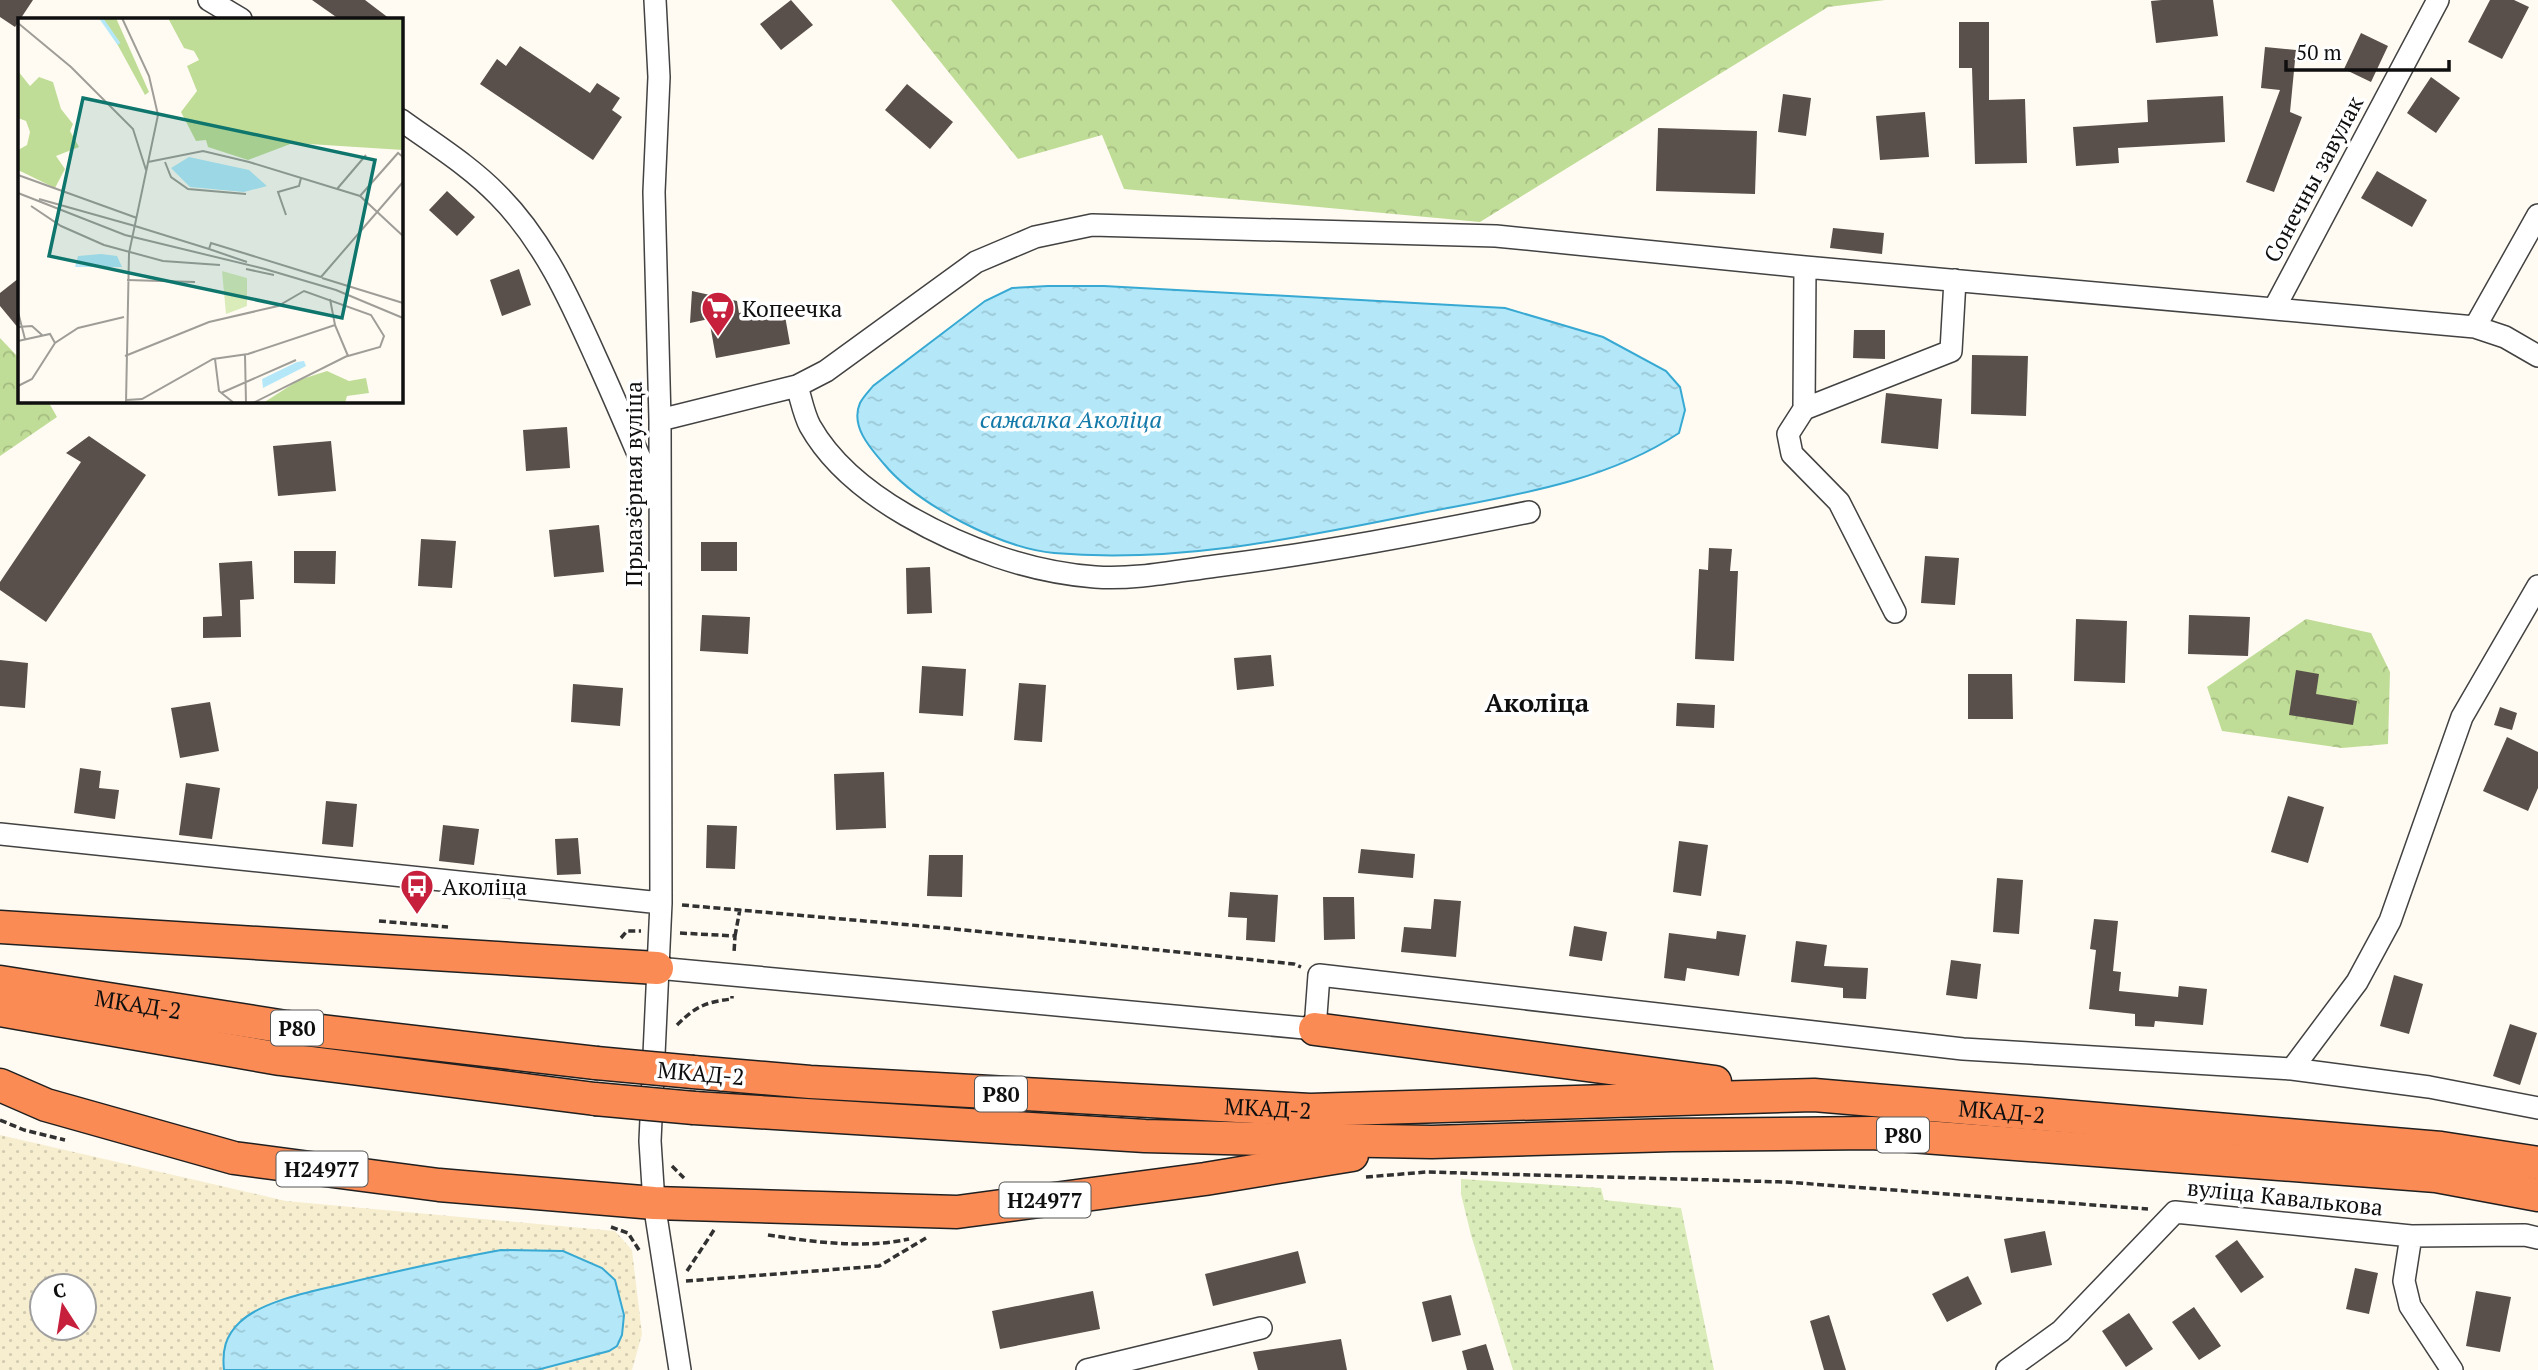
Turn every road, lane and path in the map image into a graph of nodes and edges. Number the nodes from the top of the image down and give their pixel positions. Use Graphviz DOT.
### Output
graph roads {
  1 [pos="209,0"];
  2 [pos="655,0"];
  3 [pos="2438,0"];
  4 [pos="239,18"];
  5 [pos="402,121"];
  6 [pos="2538,215"];
  7 [pos="1805,267"];
  8 [pos="1955,280"];
  9 [pos="2274,309"];
  10 [pos="2475,327"];
  11 [pos="2538,356"];
  12 [pos="797,386"];
  13 [pos="1804,409"];
  14 [pos="660,420"];
  15 [pos="660,506"];
  16 [pos="1529,512"];
  17 [pos="2538,586"];
  18 [pos="1895,612"];
  19 [pos="0,834"];
  20 [pos="670,904"];
  21 [pos="740,909"];
  22 [pos="379,921"];
  23 [pos="0,927"];
  24 [pos="453,929"];
  25 [pos="659,932"];
  26 [pos="735,936"];
  27 [pos="618,942"];
  28 [pos="657,968"];
  29 [pos="733,975"];
  30 [pos="1319,975"];
  31 [pos="0,982"];
  32 [pos="0,1010"];
  33 [pos="677,1025"];
  34 [pos="1315,1029"];
  35 [pos="2292,1069"];
  36 [pos="0,1085"];
  37 [pos="1814,1095"];
  38 [pos="2538,1108"];
  39 [pos="1432,1142"];
  40 [pos="2538,1163"];
  41 [pos="671,1166"];
  42 [pos="1357,1178"];
  43 [pos="690,1181"];
  44 [pos="2538,1195"];
  45 [pos="654,1203"];
  46 [pos="719,1205"];
  47 [pos="2175,1212"];
  48 [pos="755,1233"];
  49 [pos="2411,1236"];
  50 [pos="2538,1238"];
  51 [pos="1261,1328"];
  52 [pos="680,1370"];
  53 [pos="1087,1370"];
  54 [pos="2007,1370"];
  55 [pos="2452,1370"];
  1 -- 4 [label="street"];
  2 -- 14 [label="street, Прыазёрная вуліца"];
  3 -- 9 [label="street, Сонечны завулак"];
  5 -- 15 [label="street"];
  6 -- 10 [label="street"];
  7 -- 8 [label="street"];
  7 -- 12 [label="street"];
  7 -- 13 [label="street"];
  8 -- 9 [label="street"];
  8 -- 13 [label="street"];
  9 -- 10 [label="street"];
  10 -- 11 [label="street"];
  12 -- 14 [label="street"];
  12 -- 16 [label="street"];
  13 -- 18 [label="street"];
  14 -- 15 [label="street, Прыазёрная вуліца"];
  15 -- 20 [label="street, Прыазёрная вуліца"];
  17 -- 35 [label="street"];
  19 -- 20 [label="street"];
  20 -- 21 [label="path"];
  20 -- 25 [label="street, Прыазёрная вуліца"];
  21 -- 26 [label="path"];
  21 -- 30 [label="path"];
  22 -- 24 [label="path"];
  23 -- 28 [label="highway"];
  25 -- 26 [label="path"];
  25 -- 27 [label="path"];
  25 -- 28 [label="street, Прыазёрная вуліца"];
  26 -- 29 [label="path"];
  28 -- 29 [label="street"];
  28 -- 45 [label="street, Прыазёрная вуліца"];
  29 -- 33 [label="path"];
  29 -- 34 [label="street"];
  30 -- 34 [label="street"];
  30 -- 35 [label="street"];
  31 -- 37 [label="highway, МКАД-2 / Р80, bridge"];
  32 -- 39 [label="highway, Р80, bridge"];
  34 -- 37 [label="highway"];
  35 -- 38 [label="street"];
  36 -- 45 [label="highway, Н24977"];
  37 -- 40 [label="highway, МКАД-2 / Р80"];
  39 -- 44 [label="highway, Р80"];
  39 -- 46 [label="highway, Н24977"];
  41 -- 43 [label="path"];
  42 -- 47 [label="path"];
  45 -- 46 [label="highway, Н24977"];
  45 -- 52 [label="street, Прыазёрная вуліца"];
  46 -- 48 [label="path"];
  47 -- 49 [label="street, вуліца Кавалькова"];
  47 -- 54 [label="street, вуліца Кавалькова"];
  49 -- 50 [label="street, вуліца Кавалькова"];
  49 -- 55 [label="street"];
  51 -- 53 [label="street"];
}
